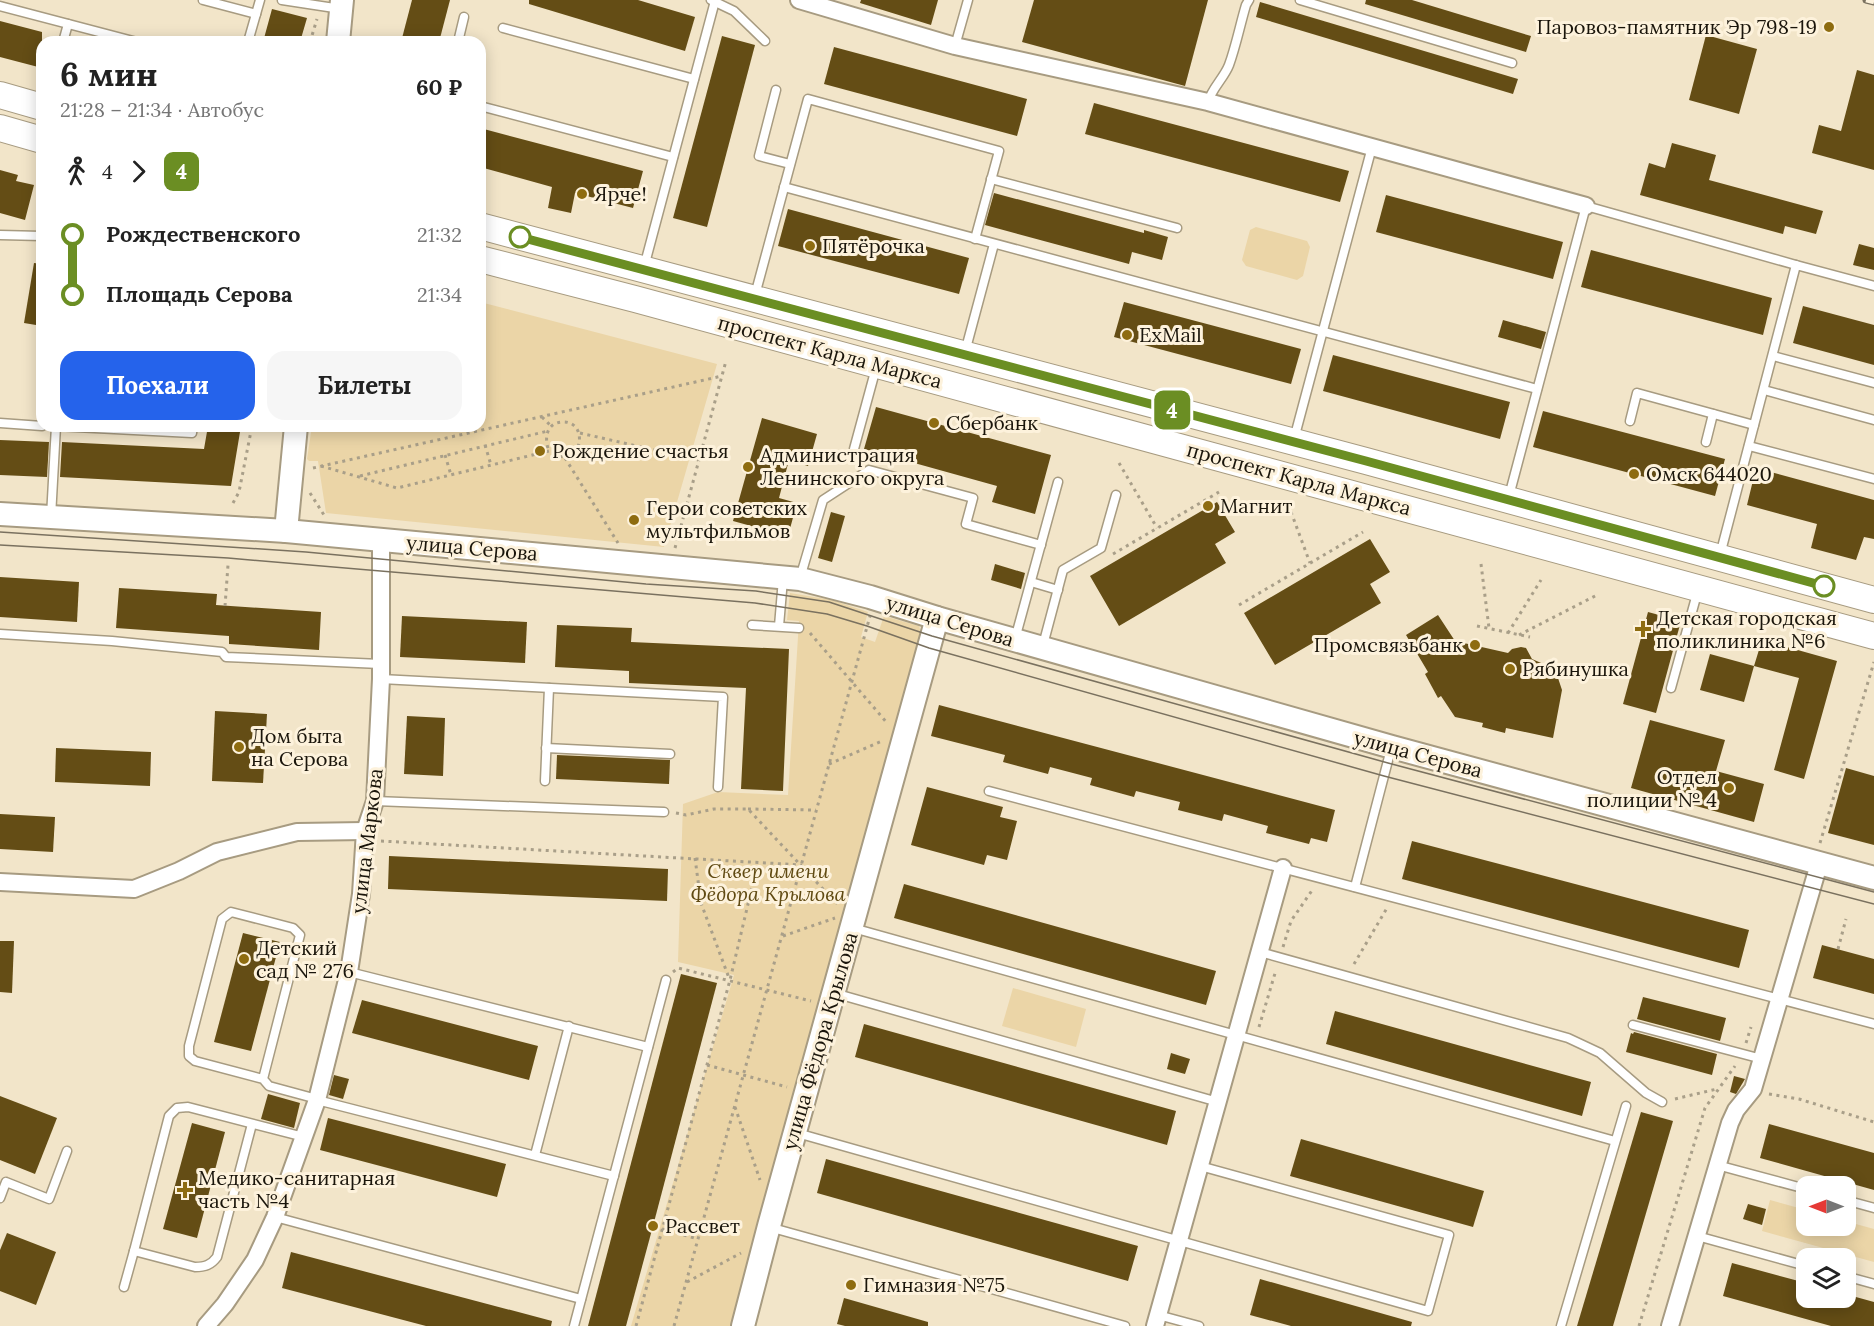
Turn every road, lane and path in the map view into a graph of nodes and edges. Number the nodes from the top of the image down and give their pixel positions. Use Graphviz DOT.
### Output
graph roads {
  1 [pos="202,0"];
  2 [pos="260,0"];
  3 [pos="282,0"];
  4 [pos="799,0"];
  5 [pos="968,0"];
  6 [pos="1249,0"];
  7 [pos="1300,0"];
  8 [pos="713,1"];
  9 [pos="335,5"];
  10 [pos="0,6"];
  11 [pos="256,14"];
  12 [pos="464,17"];
  13 [pos="68,24"];
  14 [pos="503,28"];
  15 [pos="65,36"];
  16 [pos="114,36"];
  17 [pos="250,36"];
  18 [pos="314,36"];
  19 [pos="338,36"];
  20 [pos="459,36"];
  21 [pos="765,41"];
  22 [pos="955,46"];
  23 [pos="1512,63"];
  24 [pos="694,79"];
  25 [pos="776,90"];
  26 [pos="0,95"];
  27 [pos="1208,102"];
  28 [pos="36,105"];
  29 [pos="486,108"];
  30 [pos="0,128"];
  31 [pos="36,138"];
  32 [pos="1372,147"];
  33 [pos="673,158"];
  34 [pos="790,164"];
  35 [pos="991,179"];
  36 [pos="784,187"];
  37 [pos="1587,206"];
  38 [pos="486,228"];
  39 [pos="1177,228"];
  40 [pos="0,235"];
  41 [pos="36,236"];
  42 [pos="975,239"];
  43 [pos="994,244"];
  44 [pos="486,261"];
  45 [pos="1796,265"];
  46 [pos="643,271"];
  47 [pos="1874,286"];
  48 [pos="754,300"];
  49 [pos="1323,332"];
  50 [pos="885,334"];
  51 [pos="964,355"];
  52 [pos="1773,356"];
  53 [pos="726,360"];
  54 [pos="877,365"];
  55 [pos="722,376"];
  56 [pos="1874,383"];
  57 [pos="1537,389"];
  58 [pos="1764,390"];
  59 [pos="1713,414"];
  60 [pos="542,417"];
  61 [pos="1874,420"];
  62 [pos="1630,421"];
  63 [pos="0,423"];
  64 [pos="1754,425"];
  65 [pos="36,426"];
  66 [pos="552,427"];
  67 [pos="486,429"];
  68 [pos="548,431"];
  69 [pos="56,432"];
  70 [pos="174,432"];
  71 [pos="192,432"];
  72 [pos="251,432"];
  73 [pos="295,432"];
  74 [pos="474,432"];
  75 [pos="579,433"];
  76 [pos="1293,442"];
  77 [pos="1706,442"];
  78 [pos="485,446"];
  79 [pos="1749,446"];
  80 [pos="855,449"];
  81 [pos="549,451"];
  82 [pos="445,455"];
  83 [pos="566,458"];
  84 [pos="698,460"];
  85 [pos="1119,463"];
  86 [pos="491,465"];
  87 [pos="319,466"];
  88 [pos="311,469"];
  89 [pos="451,475"];
  90 [pos="358,476"];
  91 [pos="1874,479"];
  92 [pos="307,482"];
  93 [pos="1058,482"];
  94 [pos="1219,492"];
  95 [pos="1116,495"];
  96 [pos="1508,500"];
  97 [pos="233,503"];
  98 [pos="1291,512"];
  99 [pos="0,514"];
  100 [pos="1559,514"];
  101 [pos="51,517"];
  102 [pos="332,518"];
  103 [pos="1157,528"];
  104 [pos="286,531"];
  105 [pos="1364,532"];
  106 [pos="381,540"];
  107 [pos="1041,545"];
  108 [pos="609,546"];
  109 [pos="1549,547"];
  110 [pos="1111,555"];
  111 [pos="1719,558"];
  112 [pos="1310,563"];
  113 [pos="1481,564"];
  114 [pos="228,566"];
  115 [pos="670,567"];
  116 [pos="792,578"];
  117 [pos="1541,580"];
  118 [pos="1030,582"];
  119 [pos="1058,590"];
  120 [pos="1705,590"];
  121 [pos="1597,595"];
  122 [pos="876,598"];
  123 [pos="1874,600"];
  124 [pos="1239,605"];
  125 [pos="225,606"];
  126 [pos="937,618"];
  127 [pos="752,625"];
  128 [pos="779,626"];
  129 [pos="1477,626"];
  130 [pos="799,627"];
  131 [pos="1489,628"];
  132 [pos="1508,633"];
  133 [pos="0,634"];
  134 [pos="1519,635"];
  135 [pos="1874,636"];
  136 [pos="1530,638"];
  137 [pos="1015,640"];
  138 [pos="1042,648"];
  139 [pos="1874,662"];
  140 [pos="380,672"];
  141 [pos="851,679"];
  142 [pos="549,688"];
  143 [pos="1671,688"];
  144 [pos="890,725"];
  145 [pos="887,739"];
  146 [pos="1392,747"];
  147 [pos="546,748"];
  148 [pos="670,754"];
  149 [pos="829,764"];
  150 [pos="544,781"];
  151 [pos="718,788"];
  152 [pos="989,791"];
  153 [pos="375,801"];
  154 [pos="748,809"];
  155 [pos="816,810"];
  156 [pos="664,812"];
  157 [pos="365,836"];
  158 [pos="694,858"];
  159 [pos="758,862"];
  160 [pos="1817,863"];
  161 [pos="802,865"];
  162 [pos="1283,868"];
  163 [pos="1874,878"];
  164 [pos="0,882"];
  165 [pos="1355,887"];
  166 [pos="1393,897"];
  167 [pos="839,906"];
  168 [pos="1846,919"];
  169 [pos="844,922"];
  170 [pos="783,936"];
  171 [pos="1838,949"];
  172 [pos="1260,952"];
  173 [pos="349,972"];
  174 [pos="1347,976"];
  175 [pos="666,980"];
  176 [pos="730,980"];
  177 [pos="767,989"];
  178 [pos="1762,995"];
  179 [pos="1779,999"];
  180 [pos="832,1000"];
  181 [pos="1874,1024"];
  182 [pos="1633,1025"];
  183 [pos="569,1026"];
  184 [pos="1236,1035"];
  185 [pos="648,1047"];
  186 [pos="1742,1054"];
  187 [pos="1762,1059"];
  188 [pos="707,1065"];
  189 [pos="744,1075"];
  190 [pos="263,1079"];
  191 [pos="1753,1089"];
  192 [pos="806,1092"];
  193 [pos="317,1099"];
  194 [pos="1218,1102"];
  195 [pos="1662,1102"];
  196 [pos="1626,1106"];
  197 [pos="735,1107"];
  198 [pos="1874,1122"];
  199 [pos="252,1124"];
  200 [pos="795,1132"];
  201 [pos="304,1137"];
  202 [pos="1615,1142"];
  203 [pos="67,1151"];
  204 [pos="535,1155"];
  205 [pos="1717,1164"];
  206 [pos="1200,1166"];
  207 [pos="614,1176"];
  208 [pos="761,1184"];
  209 [pos="1796,1186"];
  210 [pos="0,1198"];
  211 [pos="1856,1203"];
  212 [pos="1874,1208"];
  213 [pos="275,1217"];
  214 [pos="769,1226"];
  215 [pos="662,1229"];
  216 [pos="1697,1236"];
  217 [pos="699,1239"];
  218 [pos="1179,1241"];
  219 [pos="134,1251"];
  220 [pos="742,1252"];
  221 [pos="1796,1263"];
  222 [pos="1856,1279"];
  223 [pos="687,1282"];
  224 [pos="1874,1284"];
  225 [pos="124,1287"];
  226 [pos="582,1299"];
  227 [pos="1157,1320"];
  228 [pos="206,1326"];
  229 [pos="574,1326"];
  230 [pos="636,1326"];
  231 [pos="674,1326"];
  232 [pos="743,1326"];
  233 [pos="1125,1326"];
  234 [pos="1199,1326"];
  235 [pos="1561,1326"];
  236 [pos="1639,1326"];
  237 [pos="1670,1326"];
  1 -- 11 [label="lane"];
  2 -- 11 [label="lane"];
  3 -- 9 [label="lane"];
  4 -- 22 [label="street"];
  5 -- 22 [label="lane"];
  6 -- 27 [label="lane"];
  7 -- 23 [label="lane"];
  8 -- 21 [label="lane"];
  8 -- 24 [label="lane"];
  9 -- 18 [label="path"];
  9 -- 19 [label="street"];
  10 -- 13 [label="lane"];
  11 -- 17 [label="lane"];
  12 -- 20 [label="lane"];
  13 -- 15 [label="lane"];
  13 -- 16 [label="lane"];
  14 -- 24 [label="lane"];
  22 -- 27 [label="street"];
  24 -- 33 [label="lane"];
  25 -- 34 [label="lane"];
  26 -- 28 [label="main road"];
  27 -- 32 [label="street"];
  29 -- 33 [label="lane"];
  30 -- 31 [label="main road"];
  32 -- 37 [label="street"];
  32 -- 49 [label="lane"];
  33 -- 46 [label="lane"];
  34 -- 35 [label="lane"];
  34 -- 36 [label="lane"];
  35 -- 39 [label="lane"];
  35 -- 42 [label="lane"];
  36 -- 42 [label="lane"];
  36 -- 48 [label="lane"];
  37 -- 45 [label="lane"];
  37 -- 57 [label="lane"];
  38 -- 46 [label="main road, проспект Карла Маркса"];
  40 -- 41 [label="lane"];
  42 -- 43 [label="lane"];
  43 -- 49 [label="lane"];
  43 -- 51 [label="lane"];
  44 -- 54 [label="main road, проспект Карла Маркса"];
  45 -- 47 [label="lane"];
  45 -- 52 [label="lane"];
  46 -- 48 [label="main road, проспект Карла Маркса"];
  48 -- 50 [label="main road, проспект Карла Маркса"];
  49 -- 57 [label="lane"];
  49 -- 76 [label="lane"];
  50 -- 51 [label="main road, проспект Карла Маркса"];
  50 -- 54 [label="main road"];
  51 -- 76 [label="main road, проспект Карла Маркса"];
  52 -- 56 [label="lane"];
  52 -- 58 [label="lane"];
  53 -- 55 [label="path"];
  54 -- 80 [label="lane"];
  54 -- 109 [label="main road, проспект Карла Маркса"];
  55 -- 60 [label="path"];
  55 -- 84 [label="path"];
  57 -- 96 [label="lane"];
  58 -- 61 [label="lane"];
  58 -- 64 [label="lane"];
  59 -- 62 [label="lane"];
  59 -- 64 [label="lane"];
  59 -- 77 [label="lane"];
  60 -- 66 [label="path"];
  60 -- 67 [label="path"];
  63 -- 65 [label="lane"];
  64 -- 79 [label="lane"];
  66 -- 68 [label="path"];
  66 -- 75 [label="path"];
  68 -- 78 [label="path"];
  68 -- 81 [label="path"];
  69 -- 101 [label="lane"];
  70 -- 71 [label="lane"];
  72 -- 97 [label="path"];
  73 -- 104 [label="street"];
  74 -- 87 [label="path"];
  75 -- 83 [label="path"];
  75 -- 84 [label="path"];
  76 -- 96 [label="main road, проспект Карла Маркса"];
  78 -- 82 [label="path"];
  78 -- 86 [label="path"];
  79 -- 91 [label="lane"];
  79 -- 111 [label="lane"];
  81 -- 83 [label="path"];
  81 -- 86 [label="path"];
  82 -- 89 [label="path"];
  82 -- 90 [label="path"];
  83 -- 108 [label="path"];
  84 -- 115 [label="path"];
  85 -- 103 [label="path"];
  86 -- 89 [label="path"];
  87 -- 88 [label="path"];
  87 -- 90 [label="path"];
  89 -- 90 [label="path"];
  92 -- 102 [label="path"];
  93 -- 107 [label="lane"];
  94 -- 103 [label="path"];
  95 -- 119 [label="lane"];
  96 -- 100 [label="main road, проспект Карла Маркса"];
  98 -- 112 [label="path"];
  99 -- 101 [label="street, улица Серова"];
  100 -- 109 [label="main road"];
  100 -- 111 [label="main road, проспект Карла Маркса"];
  101 -- 104 [label="street, улица Серова"];
  103 -- 110 [label="path"];
  104 -- 106 [label="street, улица Серова"];
  105 -- 112 [label="path"];
  106 -- 115 [label="street, улица Серова"];
  106 -- 140 [label="street, улица Маркова"];
  107 -- 116 [label="lane"];
  107 -- 118 [label="lane"];
  109 -- 120 [label="main road, проспект Карла Маркса"];
  111 -- 120 [label="main road"];
  111 -- 123 [label="main road, проспект Карла Маркса"];
  112 -- 124 [label="path"];
  113 -- 131 [label="path"];
  114 -- 125 [label="path"];
  115 -- 116 [label="street, улица Серова"];
  116 -- 122 [label="street, улица Серова"];
  116 -- 128 [label="lane"];
  117 -- 132 [label="path"];
  118 -- 119 [label="lane"];
  118 -- 137 [label="lane"];
  119 -- 138 [label="lane"];
  120 -- 135 [label="main road, проспект Карла Маркса"];
  120 -- 143 [label="lane"];
  121 -- 134 [label="path"];
  122 -- 126 [label="street, улица Серова"];
  122 -- 141 [label="path"];
  126 -- 137 [label="street, улица Серова"];
  126 -- 169 [label="street, улица Фёдора Крылова"];
  127 -- 128 [label="lane"];
  128 -- 130 [label="lane"];
  129 -- 131 [label="path"];
  130 -- 141 [label="path"];
  131 -- 132 [label="path"];
  132 -- 134 [label="path"];
  133 -- 140 [label="lane"];
  134 -- 136 [label="path"];
  137 -- 138 [label="street, улица Серова"];
  138 -- 146 [label="street, улица Серова"];
  139 -- 160 [label="path"];
  140 -- 142 [label="lane"];
  140 -- 153 [label="street, улица Маркова"];
  141 -- 144 [label="path"];
  141 -- 149 [label="path"];
  142 -- 147 [label="lane"];
  142 -- 151 [label="lane"];
  145 -- 149 [label="path"];
  146 -- 160 [label="street, улица Серова"];
  146 -- 165 [label="lane"];
  147 -- 148 [label="lane"];
  147 -- 150 [label="lane"];
  149 -- 155 [label="path"];
  152 -- 162 [label="lane"];
  153 -- 156 [label="lane"];
  153 -- 157 [label="street, улица Маркова"];
  154 -- 155 [label="path"];
  154 -- 156 [label="path"];
  154 -- 161 [label="path"];
  155 -- 161 [label="path"];
  157 -- 158 [label="path"];
  157 -- 164 [label="street"];
  157 -- 173 [label="street, улица Маркова"];
  158 -- 159 [label="path"];
  158 -- 176 [label="path"];
  159 -- 161 [label="path"];
  159 -- 176 [label="path"];
  160 -- 163 [label="street, улица Серова"];
  160 -- 179 [label="street"];
  161 -- 167 [label="path"];
  161 -- 170 [label="path"];
  162 -- 165 [label="lane"];
  162 -- 172 [label="street"];
  165 -- 166 [label="lane"];
  166 -- 174 [label="path"];
  166 -- 178 [label="lane"];
  168 -- 171 [label="path"];
  169 -- 170 [label="path"];
  169 -- 180 [label="street, улица Фёдора Крылова"];
  169 -- 184 [label="lane"];
  170 -- 177 [label="path"];
  172 -- 174 [label="lane"];
  172 -- 184 [label="street"];
  173 -- 183 [label="lane"];
  173 -- 193 [label="street, улица Маркова"];
  174 -- 195 [label="lane"];
  175 -- 176 [label="path"];
  175 -- 185 [label="lane"];
  176 -- 177 [label="path"];
  176 -- 188 [label="path"];
  177 -- 180 [label="path"];
  177 -- 189 [label="path"];
  178 -- 179 [label="lane"];
  178 -- 186 [label="path"];
  179 -- 181 [label="lane"];
  179 -- 187 [label="street"];
  180 -- 192 [label="street, улица Фёдора Крылова"];
  180 -- 194 [label="lane"];
  182 -- 186 [label="lane"];
  183 -- 185 [label="lane"];
  183 -- 204 [label="lane"];
  184 -- 194 [label="street"];
  184 -- 202 [label="lane"];
  185 -- 207 [label="lane"];
  186 -- 187 [label="lane"];
  186 -- 236 [label="path"];
  187 -- 191 [label="street"];
  188 -- 189 [label="path"];
  188 -- 215 [label="path"];
  189 -- 192 [label="path"];
  189 -- 197 [label="path"];
  190 -- 190 [label="lane"];
  190 -- 193 [label="lane"];
  191 -- 198 [label="path"];
  191 -- 205 [label="street"];
  192 -- 200 [label="street, улица Фёдора Крылова"];
  193 -- 201 [label="street, улица Маркова"];
  193 -- 204 [label="lane"];
  194 -- 206 [label="street"];
  196 -- 202 [label="lane"];
  197 -- 208 [label="path"];
  197 -- 217 [label="path"];
  199 -- 201 [label="lane"];
  199 -- 219 [label="lane"];
  199 -- 219 [label="lane"];
  200 -- 214 [label="street, улица Фёдора Крылова"];
  200 -- 218 [label="lane"];
  201 -- 213 [label="street, улица Маркова"];
  202 -- 235 [label="lane"];
  203 -- 210 [label="lane"];
  204 -- 207 [label="lane"];
  205 -- 209 [label="lane"];
  205 -- 216 [label="street"];
  206 -- 218 [label="street"];
  206 -- 218 [label="lane"];
  207 -- 226 [label="lane"];
  211 -- 212 [label="lane"];
  213 -- 226 [label="lane"];
  213 -- 228 [label="street, улица Маркова"];
  214 -- 232 [label="street, улица Фёдора Крылова"];
  214 -- 233 [label="lane"];
  215 -- 217 [label="path"];
  215 -- 230 [label="path"];
  216 -- 221 [label="lane"];
  216 -- 237 [label="street"];
  217 -- 223 [label="path"];
  218 -- 227 [label="street"];
  219 -- 225 [label="lane"];
  220 -- 223 [label="path"];
  222 -- 224 [label="lane"];
  223 -- 231 [label="path"];
  226 -- 229 [label="lane"];
  227 -- 234 [label="lane"];
}
